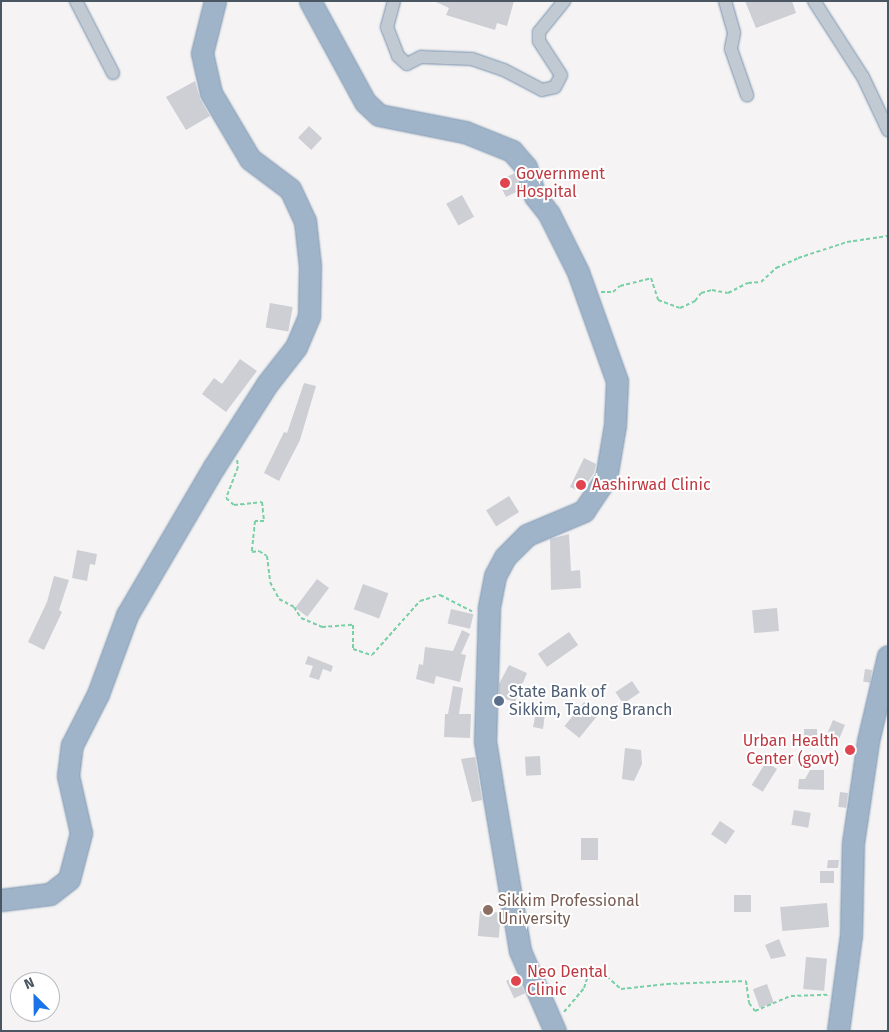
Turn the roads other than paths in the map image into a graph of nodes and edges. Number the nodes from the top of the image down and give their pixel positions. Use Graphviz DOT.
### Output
graph roads {
  1 [pos="76,1"];
  2 [pos="215,1"];
  3 [pos="310,1"];
  4 [pos="394,1"];
  5 [pos="564,1"];
  6 [pos="725,1"];
  7 [pos="814,1"];
  8 [pos="113,73"];
  9 [pos="747,95"];
  10 [pos="888,130"];
  11 [pos="888,656"];
  12 [pos="1,900"];
  13 [pos="554,1029"];
  14 [pos="838,1031"];
  1 -- 8 [label="street"];
  2 -- 12 [label="highway"];
  3 -- 13 [label="highway"];
  4 -- 5 [label="street"];
  6 -- 9 [label="street"];
  7 -- 10 [label="street"];
  11 -- 14 [label="highway"];
}
